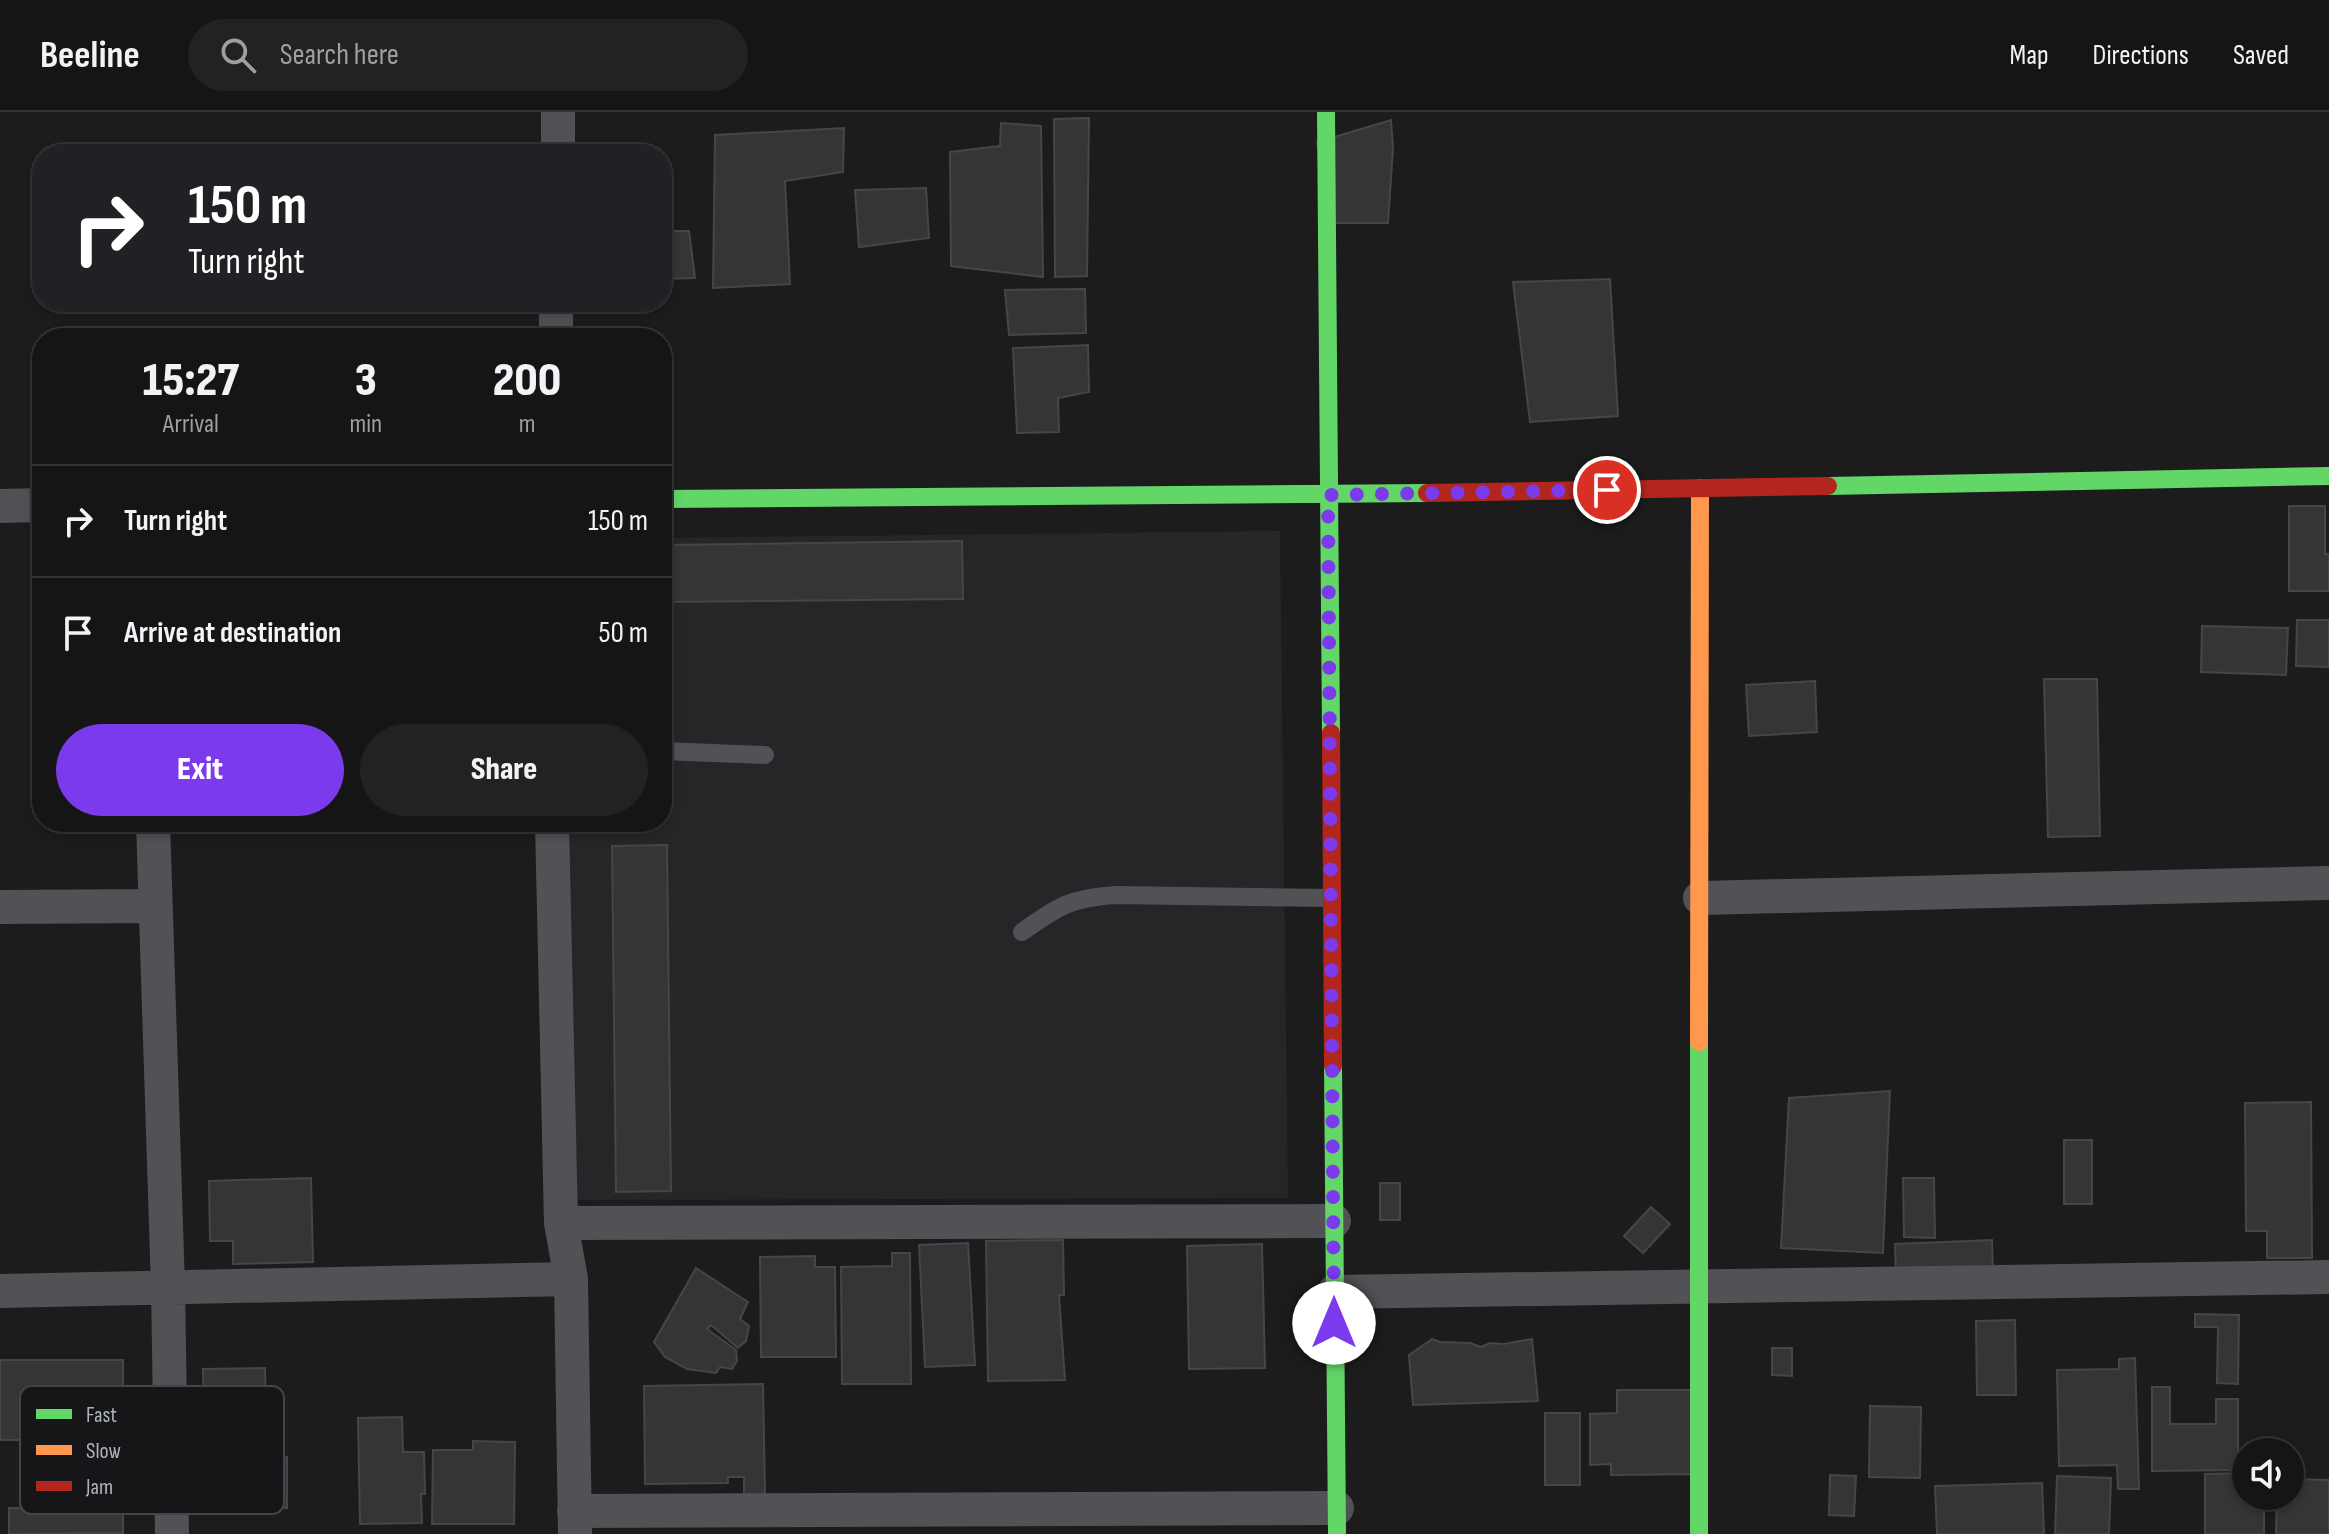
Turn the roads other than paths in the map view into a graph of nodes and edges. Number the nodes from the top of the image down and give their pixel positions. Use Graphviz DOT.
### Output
graph roads {
  1 [pos="558,112"];
  2 [pos="1326,112"];
  3 [pos="558,144"];
  4 [pos="2329,476"];
  5 [pos="1700,488"];
  6 [pos="1328,495"];
  7 [pos="672,499"];
  8 [pos="32,505"];
  9 [pos="0,506"];
  10 [pos="672,751"];
  11 [pos="765,755"];
  12 [pos="153,832"];
  13 [pos="552,832"];
  14 [pos="2329,883"];
  15 [pos="1331,898"];
  16 [pos="1700,898"];
  17 [pos="154,906"];
  18 [pos="0,907"];
  19 [pos="1022,932"];
  20 [pos="1334,1221"];
  21 [pos="561,1223"];
  22 [pos="2329,1277"];
  23 [pos="571,1279"];
  24 [pos="1699,1285"];
  25 [pos="168,1287"];
  26 [pos="0,1291"];
  27 [pos="1334,1292"];
  28 [pos="170,1386"];
  29 [pos="172,1514"];
  30 [pos="1337,1521"];
  31 [pos="575,1523"];
  32 [pos="172,1534"];
  33 [pos="1699,1534"];
  1 -- 3 [label="street"];
  2 -- 6 [label="street"];
  4 -- 5 [label="street"];
  5 -- 6 [label="street"];
  5 -- 16 [label="street"];
  6 -- 7 [label="street"];
  6 -- 15 [label="street"];
  8 -- 9 [label="street"];
  10 -- 11 [label="lane"];
  12 -- 17 [label="street"];
  13 -- 21 [label="street"];
  14 -- 16 [label="street"];
  15 -- 19 [label="lane"];
  15 -- 20 [label="street"];
  16 -- 24 [label="street"];
  17 -- 18 [label="street"];
  17 -- 25 [label="street"];
  20 -- 21 [label="street"];
  20 -- 27 [label="street"];
  21 -- 23 [label="street"];
  22 -- 24 [label="street"];
  23 -- 25 [label="street"];
  23 -- 31 [label="street"];
  24 -- 27 [label="street"];
  24 -- 33 [label="street"];
  25 -- 26 [label="street"];
  25 -- 28 [label="street"];
  27 -- 30 [label="street"];
  29 -- 32 [label="street"];
  30 -- 31 [label="street"];
}
